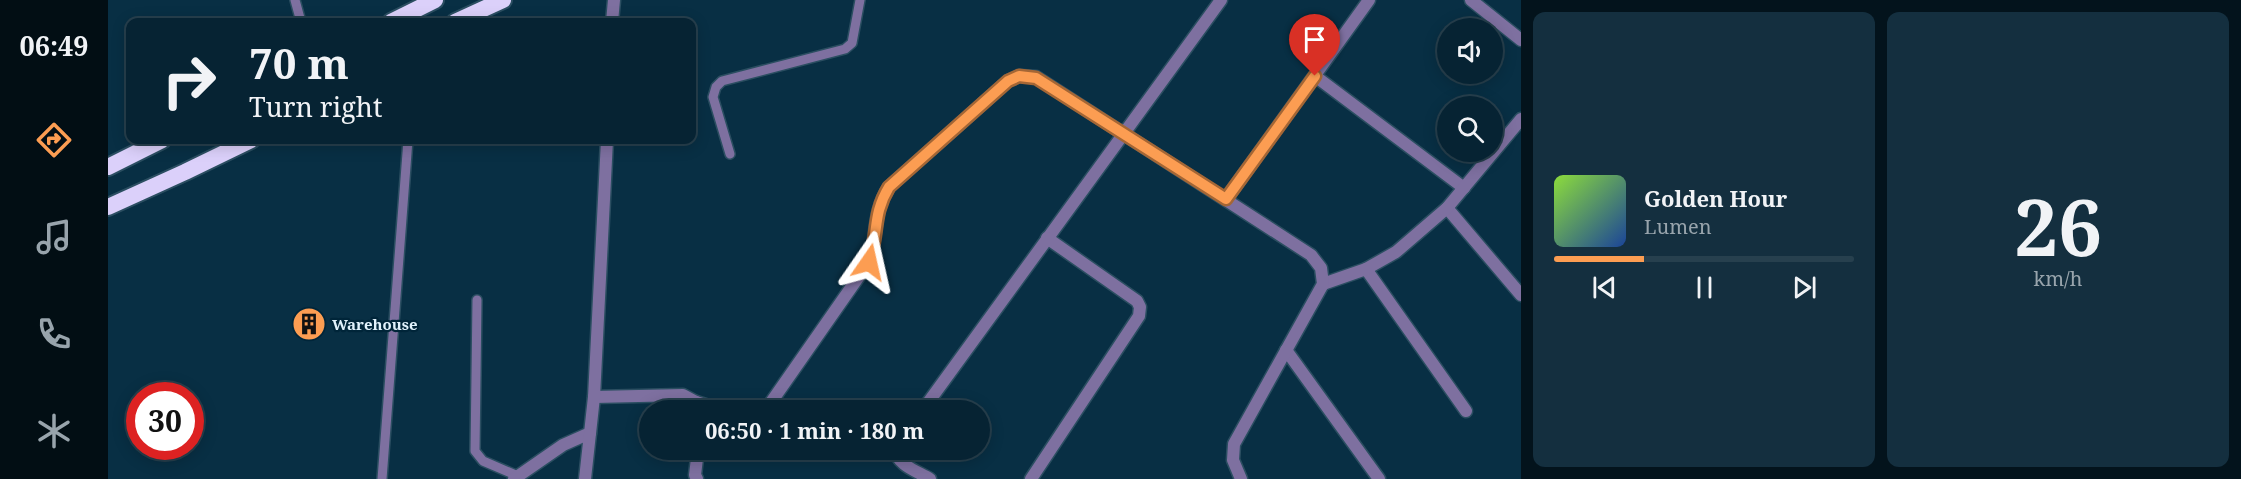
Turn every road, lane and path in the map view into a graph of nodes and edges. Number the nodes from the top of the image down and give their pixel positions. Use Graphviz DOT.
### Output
graph roads {
  1 [pos="295,0"];
  2 [pos="435,0"];
  3 [pos="503,0"];
  4 [pos="614,0"];
  5 [pos="860,0"];
  6 [pos="1221,0"];
  7 [pos="1369,0"];
  8 [pos="1471,0"];
  9 [pos="300,18"];
  10 [pos="399,18"];
  11 [pos="463,18"];
  12 [pos="612,18"];
  13 [pos="1521,40"];
  14 [pos="1315,76"];
  15 [pos="1521,119"];
  16 [pos="1122,134"];
  17 [pos="154,144"];
  18 [pos="243,144"];
  19 [pos="408,144"];
  20 [pos="607,144"];
  21 [pos="730,154"];
  22 [pos="108,167"];
  23 [pos="1464,188"];
  24 [pos="1226,199"];
  25 [pos="108,207"];
  26 [pos="1447,208"];
  27 [pos="1047,238"];
  28 [pos="1366,269"];
  29 [pos="1323,284"];
  30 [pos="1521,294"];
  31 [pos="477,300"];
  32 [pos="1286,350"];
  33 [pos="594,396"];
  34 [pos="689,400"];
  35 [pos="773,400"];
  36 [pos="930,400"];
  37 [pos="1466,411"];
  38 [pos="590,433"];
  39 [pos="697,460"];
  40 [pos="900,460"];
  41 [pos="516,478"];
  42 [pos="382,479"];
  43 [pos="585,479"];
  44 [pos="697,479"];
  45 [pos="930,479"];
  46 [pos="1031,479"];
  47 [pos="1242,479"];
  48 [pos="1379,479"];
  1 -- 9 [label="lane"];
  2 -- 10 [label="highway"];
  3 -- 11 [label="highway"];
  4 -- 12 [label="street"];
  5 -- 21 [label="lane"];
  6 -- 16 [label="street"];
  7 -- 14 [label="street"];
  8 -- 13 [label="street"];
  14 -- 23 [label="street"];
  14 -- 24 [label="street"];
  15 -- 23 [label="street"];
  16 -- 24 [label="street"];
  16 -- 27 [label="street"];
  16 -- 35 [label="street"];
  17 -- 22 [label="highway"];
  18 -- 25 [label="highway"];
  19 -- 42 [label="lane"];
  20 -- 33 [label="street"];
  23 -- 26 [label="street"];
  24 -- 29 [label="street"];
  26 -- 28 [label="street"];
  26 -- 30 [label="street"];
  27 -- 36 [label="street"];
  27 -- 46 [label="street"];
  28 -- 29 [label="street"];
  28 -- 37 [label="street"];
  29 -- 32 [label="street"];
  31 -- 41 [label="lane"];
  32 -- 47 [label="street"];
  32 -- 48 [label="street"];
  33 -- 34 [label="street"];
  33 -- 38 [label="street"];
  38 -- 41 [label="street"];
  38 -- 43 [label="street"];
  39 -- 44 [label="street"];
  40 -- 45 [label="street"];
}
